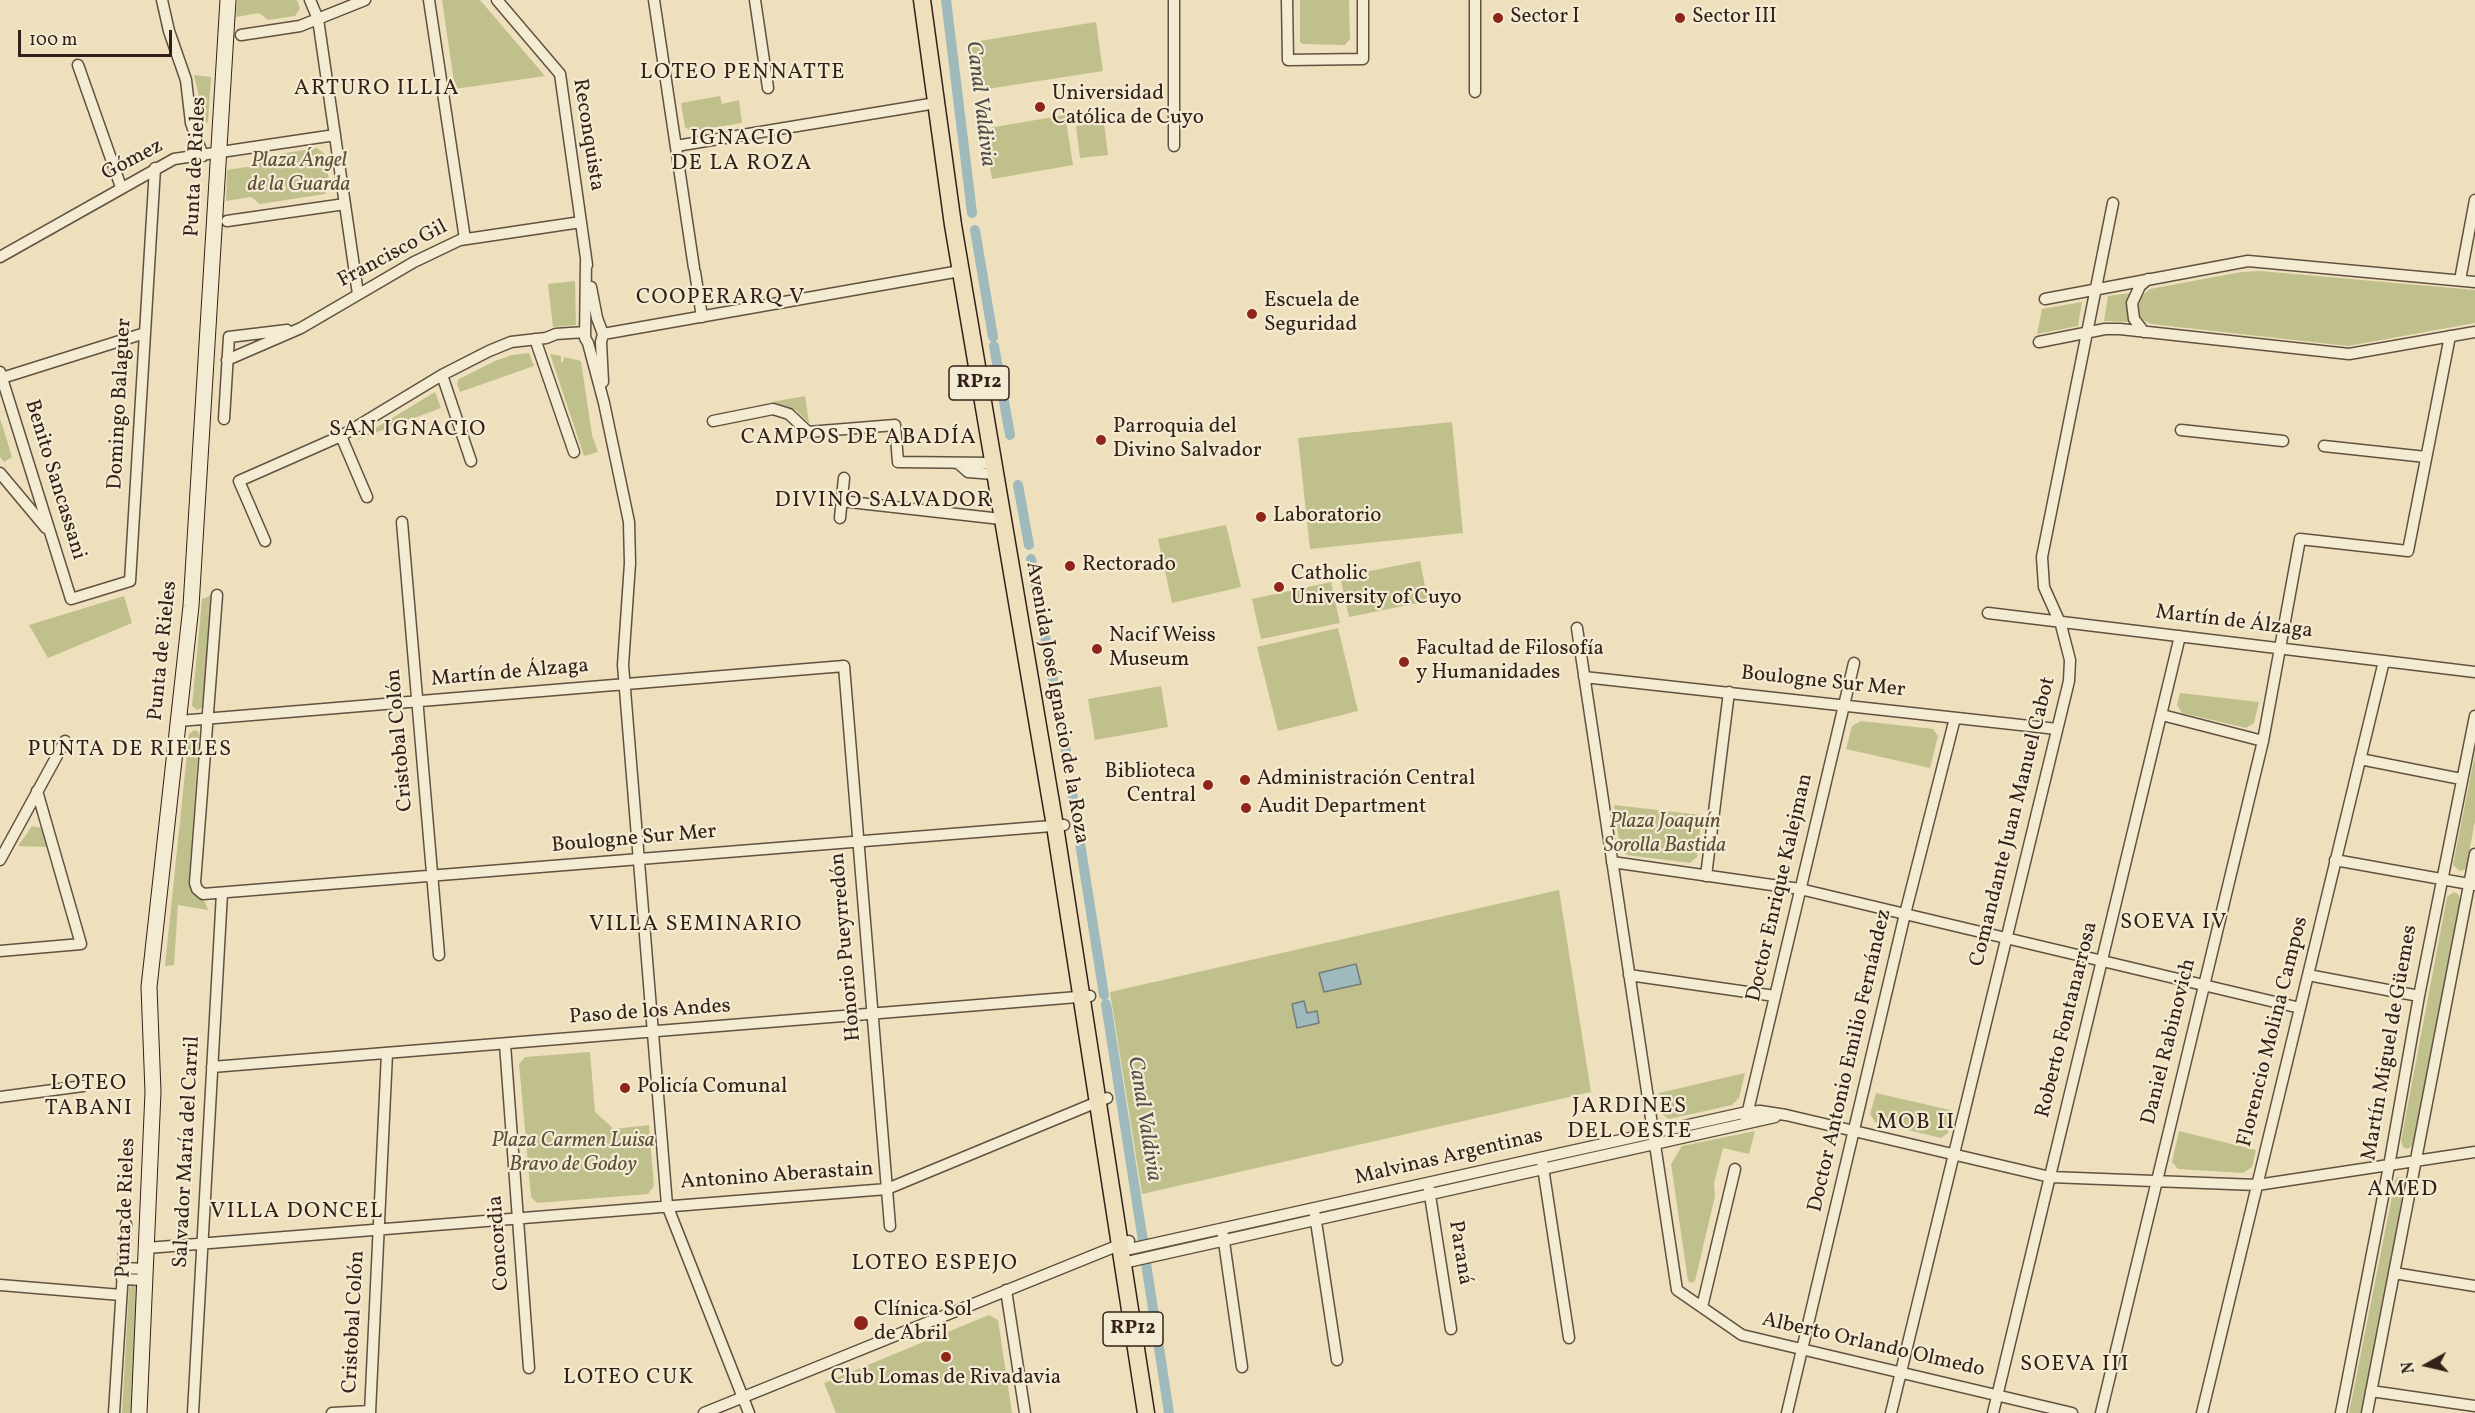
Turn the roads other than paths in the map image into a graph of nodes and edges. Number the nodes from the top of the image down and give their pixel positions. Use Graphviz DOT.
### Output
graph roads {
  1 [pos="162,0"];
  2 [pos="228,0"];
  3 [pos="310,0"];
  4 [pos="365,0"];
  5 [pos="429,0"];
  6 [pos="497,0"];
  7 [pos="654,0"];
  8 [pos="755,0"];
  9 [pos="922,0"];
  10 [pos="933,0"];
  11 [pos="1174,0"];
  12 [pos="1287,0"];
  13 [pos="1363,0"];
  14 [pos="1475,0"];
  15 [pos="318,19"];
  16 [pos="241,35"];
  17 [pos="78,65"];
  18 [pos="768,88"];
  19 [pos="1475,92"];
  20 [pos="936,103"];
  21 [pos="335,135"];
  22 [pos="1174,146"];
  23 [pos="676,147"];
  24 [pos="218,154"];
  25 [pos="203,156"];
  26 [pos="155,168"];
  27 [pos="121,188"];
  28 [pos="2475,200"];
  29 [pos="2113,203"];
  30 [pos="345,204"];
  31 [pos="227,221"];
  32 [pos="581,222"];
  33 [pos="465,239"];
  34 [pos="0,257"];
  35 [pos="586,261"];
  36 [pos="960,271"];
  37 [pos="2148,279"];
  38 [pos="2460,280"];
  39 [pos="2475,282"];
  40 [pos="2096,289"];
  41 [pos="358,294"];
  42 [pos="2045,299"];
  43 [pos="702,317"];
  44 [pos="301,328"];
  45 [pos="2144,332"];
  46 [pos="2475,332"];
  47 [pos="145,333"];
  48 [pos="2087,333"];
  49 [pos="601,335"];
  50 [pos="586,336"];
  51 [pos="2450,336"];
  52 [pos="540,339"];
  53 [pos="2039,342"];
  54 [pos="227,360"];
  55 [pos="1,375"];
  56 [pos="442,375"];
  57 [pos="604,404"];
  58 [pos="224,419"];
  59 [pos="713,421"];
  60 [pos="2181,430"];
  61 [pos="341,436"];
  62 [pos="2283,441"];
  63 [pos="2324,446"];
  64 [pos="574,452"];
  65 [pos="2426,457"];
  66 [pos="471,461"];
  67 [pos="993,469"];
  68 [pos="0,473"];
  69 [pos="844,478"];
  70 [pos="367,497"];
  71 [pos="842,501"];
  72 [pos="840,518"];
  73 [pos="1001,519"];
  74 [pos="402,522"];
  75 [pos="50,532"];
  76 [pos="265,540"];
  77 [pos="217,595"];
  78 [pos="71,599"];
  79 [pos="1988,613"];
  80 [pos="2060,621"];
  81 [pos="1577,628"];
  82 [pos="2180,636"];
  83 [pos="2281,648"];
  84 [pos="2384,661"];
  85 [pos="1854,663"];
  86 [pos="844,666"];
  87 [pos="2475,672"];
  88 [pos="1584,677"];
  89 [pos="625,684"];
  90 [pos="1729,692"];
  91 [pos="418,701"];
  92 [pos="1844,705"];
  93 [pos="2162,715"];
  94 [pos="2475,716"];
  95 [pos="1955,718"];
  96 [pos="206,719"];
  97 [pos="179,721"];
  98 [pos="2057,729"];
  99 [pos="65,741"];
  100 [pos="2263,741"];
  101 [pos="2360,759"];
  102 [pos="2461,779"];
  103 [pos="38,791"];
  104 [pos="1059,826"];
  105 [pos="858,842"];
  106 [pos="2475,854"];
  107 [pos="0,860"];
  108 [pos="639,860"];
  109 [pos="2336,860"];
  110 [pos="1612,862"];
  111 [pos="433,876"];
  112 [pos="1706,876"];
  113 [pos="2442,880"];
  114 [pos="2472,884"];
  115 [pos="1800,889"];
  116 [pos="222,893"];
  117 [pos="1905,914"];
  118 [pos="2007,938"];
  119 [pos="0,951"];
  120 [pos="439,955"];
  121 [pos="2102,961"];
  122 [pos="1629,975"];
  123 [pos="2308,975"];
  124 [pos="2204,985"];
  125 [pos="1775,996"];
  126 [pos="2419,996"];
  127 [pos="1086,997"];
  128 [pos="2300,1008"];
  129 [pos="872,1014"];
  130 [pos="652,1033"];
  131 [pos="505,1044"];
  132 [pos="387,1053"];
  133 [pos="212,1068"];
  134 [pos="83,1086"];
  135 [pos="0,1097"];
  136 [pos="1102,1100"];
  137 [pos="1746,1117"];
  138 [pos="1855,1131"];
  139 [pos="1654,1138"];
  140 [pos="2475,1152"];
  141 [pos="1954,1154"];
  142 [pos="2416,1161"];
  143 [pos="1542,1163"];
  144 [pos="2389,1166"];
  145 [pos="1735,1168"];
  146 [pos="2050,1177"];
  147 [pos="2156,1181"];
  148 [pos="2257,1185"];
  149 [pos="1429,1188"];
  150 [pos="887,1189"];
  151 [pos="667,1205"];
  152 [pos="1315,1214"];
  153 [pos="518,1219"];
  154 [pos="126,1224"];
  155 [pos="890,1226"];
  156 [pos="1222,1229"];
  157 [pos="379,1230"];
  158 [pos="1224,1240"];
  159 [pos="204,1244"];
  160 [pos="147,1248"];
  161 [pos="1134,1252"];
  162 [pos="123,1273"];
  163 [pos="2394,1273"];
  164 [pos="146,1275"];
  165 [pos="0,1285"];
  166 [pos="2475,1286"];
  167 [pos="1006,1290"];
  168 [pos="121,1295"];
  169 [pos="1702,1307"];
  170 [pos="1451,1329"];
  171 [pos="1569,1338"];
  172 [pos="1802,1349"];
  173 [pos="1337,1360"];
  174 [pos="1242,1366"];
  175 [pos="529,1368"];
  176 [pos="1901,1373"];
  177 [pos="2371,1391"];
  178 [pos="1997,1395"];
  179 [pos="743,1398"];
  180 [pos="2475,1406"];
  181 [pos="370,1412"];
  182 [pos="114,1413"];
  183 [pos="139,1413"];
  184 [pos="193,1413"];
  185 [pos="332,1413"];
  186 [pos="705,1413"];
  187 [pos="749,1413"];
  188 [pos="1025,1413"];
  189 [pos="1146,1413"];
  190 [pos="1156,1413"];
  191 [pos="1787,1413"];
  192 [pos="1891,1413"];
  193 [pos="1993,1413"];
  194 [pos="2072,1413"];
  195 [pos="2100,1413"];
  196 [pos="2202,1413"];
  197 [pos="2341,1413"];
  198 [pos="2367,1413"];
  1 -- 25 [label="street"];
  2 -- 24 [label="street, Punta de Rieles"];
  3 -- 15 [label="street"];
  4 -- 15 [label="street"];
  5 -- 33 [label="street"];
  6 -- 32 [label="street, Reconquista"];
  7 -- 23 [label="street"];
  8 -- 18 [label="street"];
  9 -- 20 [label="main road, Avenida José Ignacio de la Roza / RP12"];
  10 -- 104 [label="main road, Avenida José Ignacio de la Roza / RP12"];
  11 -- 22 [label="street"];
  12 -- 13 [label="street"];
  14 -- 19 [label="street"];
  15 -- 16 [label="street"];
  15 -- 21 [label="street"];
  17 -- 27 [label="street"];
  20 -- 23 [label="street"];
  20 -- 36 [label="main road, Avenida José Ignacio de la Roza / RP12"];
  21 -- 24 [label="street, Gómez"];
  21 -- 30 [label="street"];
  23 -- 43 [label="street"];
  24 -- 25 [label="street, Gómez"];
  24 -- 97 [label="street, Punta de Rieles"];
  25 -- 26 [label="street, Gómez"];
  26 -- 27 [label="street, Gómez"];
  26 -- 47 [label="street, Domingo Balaguer"];
  27 -- 34 [label="street, Gómez"];
  28 -- 38 [label="street"];
  29 -- 40 [label="street, Comandante Juan Manuel Cabot"];
  30 -- 31 [label="street"];
  30 -- 41 [label="street"];
  32 -- 33 [label="street, Francisco Gil"];
  32 -- 35 [label="street, Reconquista"];
  33 -- 41 [label="street, Francisco Gil"];
  35 -- 49 [label="street, Reconquista"];
  35 -- 50 [label="street, Reconquista"];
  36 -- 43 [label="street"];
  36 -- 67 [label="main road, Avenida José Ignacio de la Roza / RP12"];
  37 -- 38 [label="street"];
  37 -- 40 [label="street"];
  37 -- 45 [label="street"];
  38 -- 39 [label="street"];
  40 -- 42 [label="street"];
  40 -- 48 [label="street, Comandante Juan Manuel Cabot"];
  41 -- 44 [label="street, Francisco Gil"];
  43 -- 49 [label="street"];
  44 -- 54 [label="street, Francisco Gil"];
  44 -- 54 [label="street, Francisco Gil"];
  45 -- 48 [label="street"];
  45 -- 51 [label="street"];
  46 -- 51 [label="street"];
  47 -- 55 [label="street"];
  47 -- 78 [label="street, Domingo Balaguer"];
  48 -- 53 [label="street"];
  48 -- 80 [label="street, Comandante Juan Manuel Cabot"];
  49 -- 50 [label="street"];
  49 -- 50 [label="street"];
  49 -- 57 [label="street, Reconquista"];
  50 -- 52 [label="street"];
  50 -- 57 [label="street, Reconquista"];
  51 -- 65 [label="street"];
  52 -- 56 [label="street"];
  52 -- 64 [label="street"];
  54 -- 58 [label="street"];
  55 -- 75 [label="street, Benito Sancassani"];
  56 -- 61 [label="street"];
  56 -- 66 [label="street"];
  57 -- 89 [label="street, Reconquista"];
  59 -- 67 [label="street"];
  60 -- 62 [label="street"];
  61 -- 70 [label="street"];
  61 -- 76 [label="street"];
  63 -- 65 [label="street"];
  65 -- 83 [label="street, Daniel Rabinovich"];
  67 -- 73 [label="main road, Avenida José Ignacio de la Roza / RP12"];
  68 -- 75 [label="street"];
  69 -- 71 [label="street"];
  71 -- 72 [label="street"];
  71 -- 73 [label="street"];
  73 -- 104 [label="main road, Avenida José Ignacio de la Roza / RP12"];
  74 -- 91 [label="street, Cristobal Colón"];
  75 -- 78 [label="street, Benito Sancassani"];
  77 -- 96 [label="street"];
  79 -- 80 [label="street, Martín de Álzaga"];
  80 -- 82 [label="street, Martín de Álzaga"];
  80 -- 98 [label="street, Comandante Juan Manuel Cabot"];
  81 -- 88 [label="street"];
  82 -- 83 [label="street, Martín de Álzaga"];
  82 -- 93 [label="street, Roberto Fontanarrosa"];
  83 -- 84 [label="street, Martín de Álzaga"];
  83 -- 100 [label="street, Daniel Rabinovich"];
  84 -- 87 [label="street, Martín de Álzaga"];
  84 -- 101 [label="street, Florencio Molina Campos"];
  85 -- 92 [label="street, Doctor Enrique Kalejman"];
  86 -- 89 [label="street, Martín de Álzaga"];
  86 -- 105 [label="street, Honorio Pueyrredón"];
  88 -- 90 [label="street, Boulogne Sur Mer"];
  88 -- 110 [label="street"];
  89 -- 91 [label="street, Martín de Álzaga"];
  89 -- 108 [label="street, Reconquista"];
  90 -- 92 [label="street, Boulogne Sur Mer"];
  90 -- 112 [label="street"];
  91 -- 96 [label="street, Martín de Álzaga"];
  91 -- 111 [label="street, Cristobal Colón"];
  92 -- 95 [label="street, Boulogne Sur Mer"];
  92 -- 115 [label="street, Doctor Enrique Kalejman"];
  93 -- 100 [label="street"];
  93 -- 121 [label="street, Roberto Fontanarrosa"];
  94 -- 102 [label="street, Martín Miguel de Güemes"];
  95 -- 98 [label="street, Boulogne Sur Mer"];
  95 -- 117 [label="street, Doctor Antonio Emilio Fernández"];
  96 -- 97 [label="street, Martín de Álzaga"];
  96 -- 116 [label="street, Boulogne Sur Mer"];
  97 -- 160 [label="street, Punta de Rieles"];
  98 -- 118 [label="street, Comandante Juan Manuel Cabot"];
  99 -- 103 [label="street"];
  100 -- 124 [label="street, Daniel Rabinovich"];
  101 -- 102 [label="street"];
  101 -- 109 [label="street, Florencio Molina Campos"];
  102 -- 113 [label="street, Martín Miguel de Güemes"];
  103 -- 107 [label="street"];
  103 -- 119 [label="street"];
  104 -- 105 [label="street, Boulogne Sur Mer"];
  104 -- 127 [label="main road, Avenida José Ignacio de la Roza / RP12"];
  105 -- 108 [label="street, Boulogne Sur Mer"];
  105 -- 129 [label="street, Honorio Pueyrredón"];
  106 -- 114 [label="street"];
  108 -- 111 [label="street, Boulogne Sur Mer"];
  108 -- 130 [label="street, Reconquista"];
  109 -- 113 [label="street"];
  109 -- 123 [label="street, Florencio Molina Campos"];
  110 -- 112 [label="street"];
  110 -- 122 [label="street"];
  111 -- 116 [label="street, Boulogne Sur Mer"];
  111 -- 120 [label="street, Cristobal Colón"];
  112 -- 115 [label="street"];
  113 -- 114 [label="street"];
  113 -- 126 [label="street, Martín Miguel de Güemes"];
  114 -- 142 [label="street"];
  115 -- 117 [label="street"];
  115 -- 125 [label="street, Doctor Enrique Kalejman"];
  116 -- 133 [label="street, Salvador María del Carril"];
  117 -- 118 [label="street"];
  117 -- 138 [label="street, Doctor Antonio Emilio Fernández"];
  118 -- 121 [label="street"];
  118 -- 141 [label="street, Comandante Juan Manuel Cabot"];
  121 -- 124 [label="street"];
  121 -- 146 [label="street, Roberto Fontanarrosa"];
  122 -- 125 [label="street"];
  122 -- 139 [label="street"];
  123 -- 126 [label="street"];
  123 -- 128 [label="street, Florencio Molina Campos"];
  124 -- 128 [label="street"];
  124 -- 147 [label="street, Daniel Rabinovich"];
  125 -- 137 [label="street, Doctor Enrique Kalejman"];
  126 -- 144 [label="street, Martín Miguel de Güemes"];
  127 -- 129 [label="street, Paso de los Andes"];
  127 -- 136 [label="main road, Avenida José Ignacio de la Roza / RP12"];
  128 -- 148 [label="street, Florencio Molina Campos"];
  129 -- 130 [label="street, Paso de los Andes"];
  129 -- 150 [label="street, Honorio Pueyrredón"];
  130 -- 131 [label="street, Paso de los Andes"];
  130 -- 151 [label="street, Reconquista"];
  131 -- 132 [label="street, Paso de los Andes"];
  131 -- 153 [label="street, Concordia"];
  132 -- 133 [label="street, Paso de los Andes"];
  132 -- 157 [label="street, Cristobal Colón"];
  133 -- 159 [label="street, Salvador María del Carril"];
  134 -- 135 [label="street"];
  136 -- 150 [label="street, Antonino Aberastain"];
  136 -- 161 [label="main road, Avenida José Ignacio de la Roza / RP12"];
  137 -- 138 [label="street, Malvinas Argentinas"];
  137 -- 139 [label="street, Malvinas Argentinas"];
  138 -- 141 [label="street, Malvinas Argentinas"];
  138 -- 172 [label="street, Doctor Antonio Emilio Fernández"];
  139 -- 143 [label="street, Malvinas Argentinas"];
  139 -- 169 [label="street, Alberto Orlando Olmedo"];
  140 -- 142 [label="street, Malvinas Argentinas"];
  141 -- 146 [label="street, Malvinas Argentinas"];
  141 -- 176 [label="street, Comandante Juan Manuel Cabot"];
  142 -- 144 [label="street, Malvinas Argentinas"];
  142 -- 163 [label="street"];
  143 -- 149 [label="street, Malvinas Argentinas"];
  143 -- 171 [label="street"];
  144 -- 148 [label="street, Malvinas Argentinas"];
  144 -- 197 [label="street, Martín Miguel de Güemes"];
  145 -- 169 [label="street"];
  146 -- 147 [label="street, Malvinas Argentinas"];
  146 -- 178 [label="street, Roberto Fontanarrosa"];
  147 -- 148 [label="street, Malvinas Argentinas"];
  147 -- 195 [label="street, Daniel Rabinovich"];
  148 -- 196 [label="street, Florencio Molina Campos"];
  149 -- 152 [label="street, Malvinas Argentinas"];
  149 -- 170 [label="street, Paraná"];
  150 -- 151 [label="street, Antonino Aberastain"];
  150 -- 155 [label="street, Honorio Pueyrredón"];
  151 -- 153 [label="street, Antonino Aberastain"];
  151 -- 179 [label="street, Reconquista"];
  152 -- 156 [label="street, Malvinas Argentinas"];
  152 -- 158 [label="street, Malvinas Argentinas"];
  152 -- 173 [label="street"];
  153 -- 157 [label="street, Antonino Aberastain"];
  153 -- 175 [label="street, Concordia"];
  154 -- 162 [label="street"];
  156 -- 158 [label="street"];
  156 -- 161 [label="street, Malvinas Argentinas"];
  157 -- 159 [label="street, Antonino Aberastain"];
  157 -- 181 [label="street, Cristobal Colón"];
  158 -- 161 [label="street, Malvinas Argentinas"];
  158 -- 174 [label="street"];
  159 -- 160 [label="street, Antonino Aberastain"];
  159 -- 184 [label="street, Salvador María del Carril"];
  160 -- 164 [label="street, Punta de Rieles"];
  161 -- 167 [label="street, Malvinas Argentinas"];
  161 -- 189 [label="main road, Avenida José Ignacio de la Roza / RP12"];
  161 -- 190 [label="main road, Avenida José Ignacio de la Roza / RP12"];
  162 -- 164 [label="street"];
  162 -- 168 [label="street"];
  163 -- 166 [label="street"];
  163 -- 177 [label="street"];
  164 -- 183 [label="street, Punta de Rieles"];
  165 -- 168 [label="street"];
  167 -- 179 [label="street, Malvinas Argentinas"];
  167 -- 188 [label="street"];
  168 -- 182 [label="street"];
  169 -- 172 [label="street, Alberto Orlando Olmedo"];
  172 -- 176 [label="street, Alberto Orlando Olmedo"];
  172 -- 191 [label="street, Doctor Antonio Emilio Fernández"];
  176 -- 178 [label="street, Alberto Orlando Olmedo"];
  176 -- 192 [label="street, Comandante Juan Manuel Cabot"];
  177 -- 180 [label="street"];
  177 -- 198 [label="street"];
  178 -- 193 [label="street, Roberto Fontanarrosa"];
  178 -- 194 [label="street, Alberto Orlando Olmedo"];
  179 -- 186 [label="street, Malvinas Argentinas"];
  179 -- 187 [label="street, Reconquista"];
  181 -- 185 [label="street"];
}
